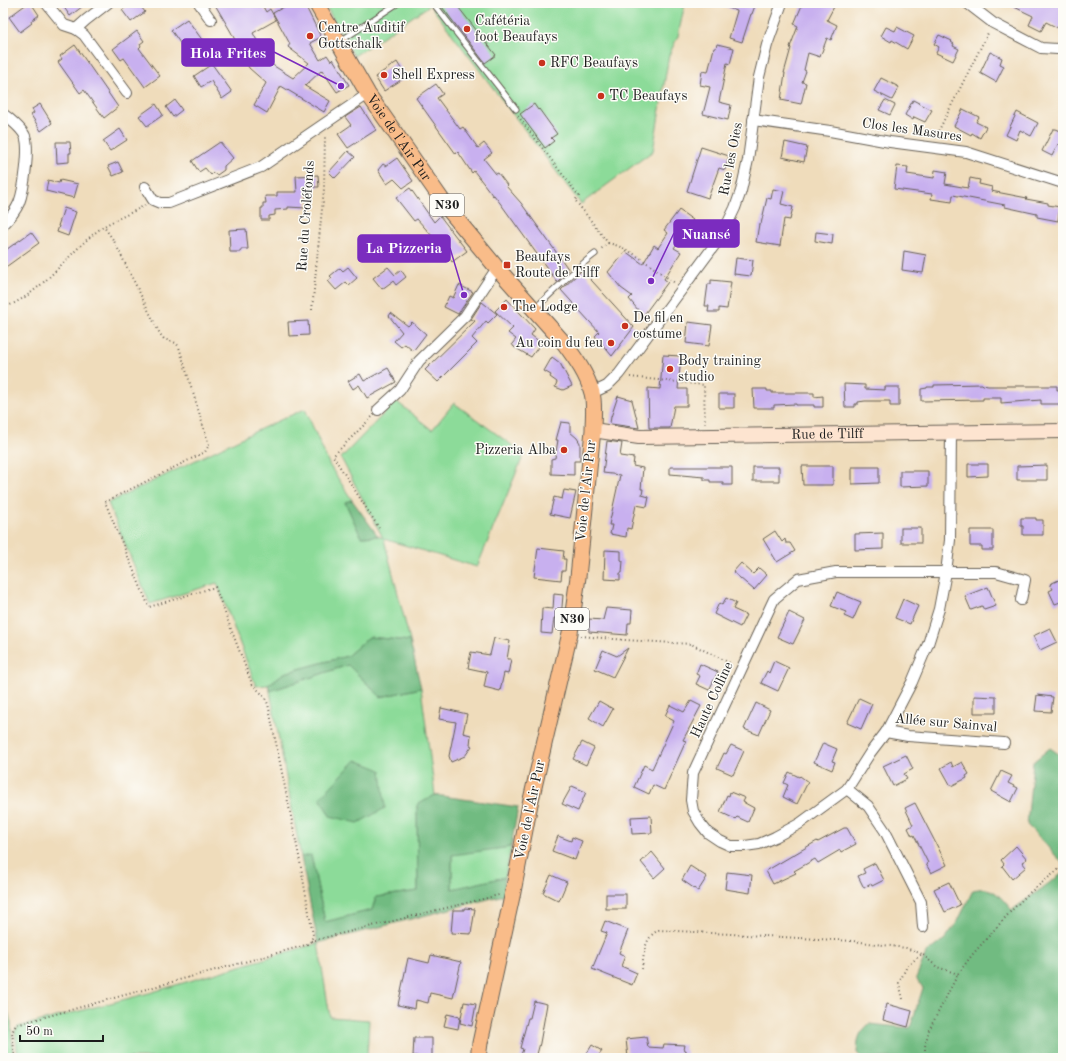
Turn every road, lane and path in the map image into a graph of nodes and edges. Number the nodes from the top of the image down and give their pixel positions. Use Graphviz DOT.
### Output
graph roads {
  1 [pos="46,3"];
  2 [pos="108,3"];
  3 [pos="199,3"];
  4 [pos="316,3"];
  5 [pos="398,3"];
  6 [pos="433,3"];
  7 [pos="782,3"];
  8 [pos="967,3"];
  9 [pos="211,20"];
  10 [pos="993,23"];
  11 [pos="76,29"];
  12 [pos="339,43"];
  13 [pos="1063,46"];
  14 [pos="127,93"];
  15 [pos="368,94"];
  16 [pos="516,109"];
  17 [pos="3,114"];
  18 [pos="753,120"];
  19 [pos="325,123"];
  20 [pos="931,147"];
  21 [pos="1063,183"];
  22 [pos="145,187"];
  23 [pos="153,200"];
  24 [pos="3,225"];
  25 [pos="104,227"];
  26 [pos="608,243"];
  27 [pos="595,254"];
  28 [pos="497,268"];
  29 [pos="682,289"];
  30 [pos="3,302"];
  31 [pos="534,309"];
  32 [pos="312,310"];
  33 [pos="619,374"];
  34 [pos="592,393"];
  35 [pos="378,410"];
  36 [pos="592,430"];
  37 [pos="1063,431"];
  38 [pos="952,432"];
  39 [pos="705,436"];
  40 [pos="379,528"];
  41 [pos="946,572"];
  42 [pos="1022,600"];
  43 [pos="570,633"];
  44 [pos="742,668"];
  45 [pos="886,732"];
  46 [pos="1004,743"];
  47 [pos="847,789"];
  48 [pos="1063,866"];
  49 [pos="513,892"];
  50 [pos="923,927"];
  51 [pos="311,941"];
  52 [pos="922,954"];
  53 [pos="642,969"];
  54 [pos="958,974"];
  55 [pos="903,1000"];
  56 [pos="15,1058"];
  57 [pos="478,1058"];
  58 [pos="925,1058"];
  1 -- 11 [label="street"];
  2 -- 11 [label="street"];
  3 -- 9 [label="street"];
  4 -- 12 [label="main road, Voie de l'Air Pur / N30"];
  5 -- 12 [label="lane"];
  6 -- 16 [label="lane"];
  7 -- 18 [label="street, Rue les Oies"];
  8 -- 10 [label="street"];
  10 -- 13 [label="street"];
  10 -- 20 [label="path"];
  11 -- 14 [label="street"];
  12 -- 15 [label="main road, Voie de l'Air Pur / N30"];
  15 -- 19 [label="street, Rue du Croléfonds"];
  15 -- 28 [label="main road, Voie de l'Air Pur / N30"];
  16 -- 26 [label="path"];
  17 -- 24 [label="street"];
  18 -- 20 [label="street, Clos les Masures"];
  18 -- 29 [label="street, Rue les Oies"];
  19 -- 23 [label="street, Rue du Croléfonds"];
  19 -- 32 [label="path, Rue du Croléfonds"];
  20 -- 21 [label="street, Clos les Masures"];
  22 -- 23 [label="street"];
  23 -- 25 [label="path"];
  25 -- 30 [label="path"];
  25 -- 51 [label="path"];
  26 -- 27 [label="path"];
  26 -- 29 [label="path"];
  27 -- 31 [label="lane"];
  28 -- 31 [label="main road, Voie de l'Air Pur / N30"];
  28 -- 35 [label="street"];
  29 -- 33 [label="street, Rue les Oies"];
  31 -- 34 [label="main road, Voie de l'Air Pur / N30"];
  33 -- 34 [label="street, Rue les Oies"];
  33 -- 39 [label="path"];
  34 -- 36 [label="main road, Voie de l'Air Pur / N30"];
  35 -- 40 [label="path"];
  36 -- 39 [label="main road, Rue de Tilff"];
  36 -- 43 [label="main road, Voie de l'Air Pur / N30"];
  37 -- 38 [label="main road, Rue de Tilff"];
  38 -- 39 [label="main road, Rue de Tilff"];
  38 -- 41 [label="street, Allée sur Sainval"];
  41 -- 42 [label="street"];
  41 -- 44 [label="street, Haute Colline"];
  41 -- 45 [label="street, Allée sur Sainval"];
  43 -- 44 [label="path"];
  43 -- 49 [label="main road, Voie de l'Air Pur / N30"];
  44 -- 47 [label="street, Haute Colline"];
  45 -- 46 [label="street, Allée sur Sainval"];
  45 -- 47 [label="street, Allée sur Sainval"];
  47 -- 50 [label="street"];
  48 -- 54 [label="path"];
  49 -- 51 [label="path"];
  49 -- 57 [label="main road, Voie de l'Air Pur / N30"];
  51 -- 56 [label="path"];
  52 -- 53 [label="path"];
  52 -- 54 [label="path"];
  52 -- 55 [label="path"];
  54 -- 58 [label="path"];
}
